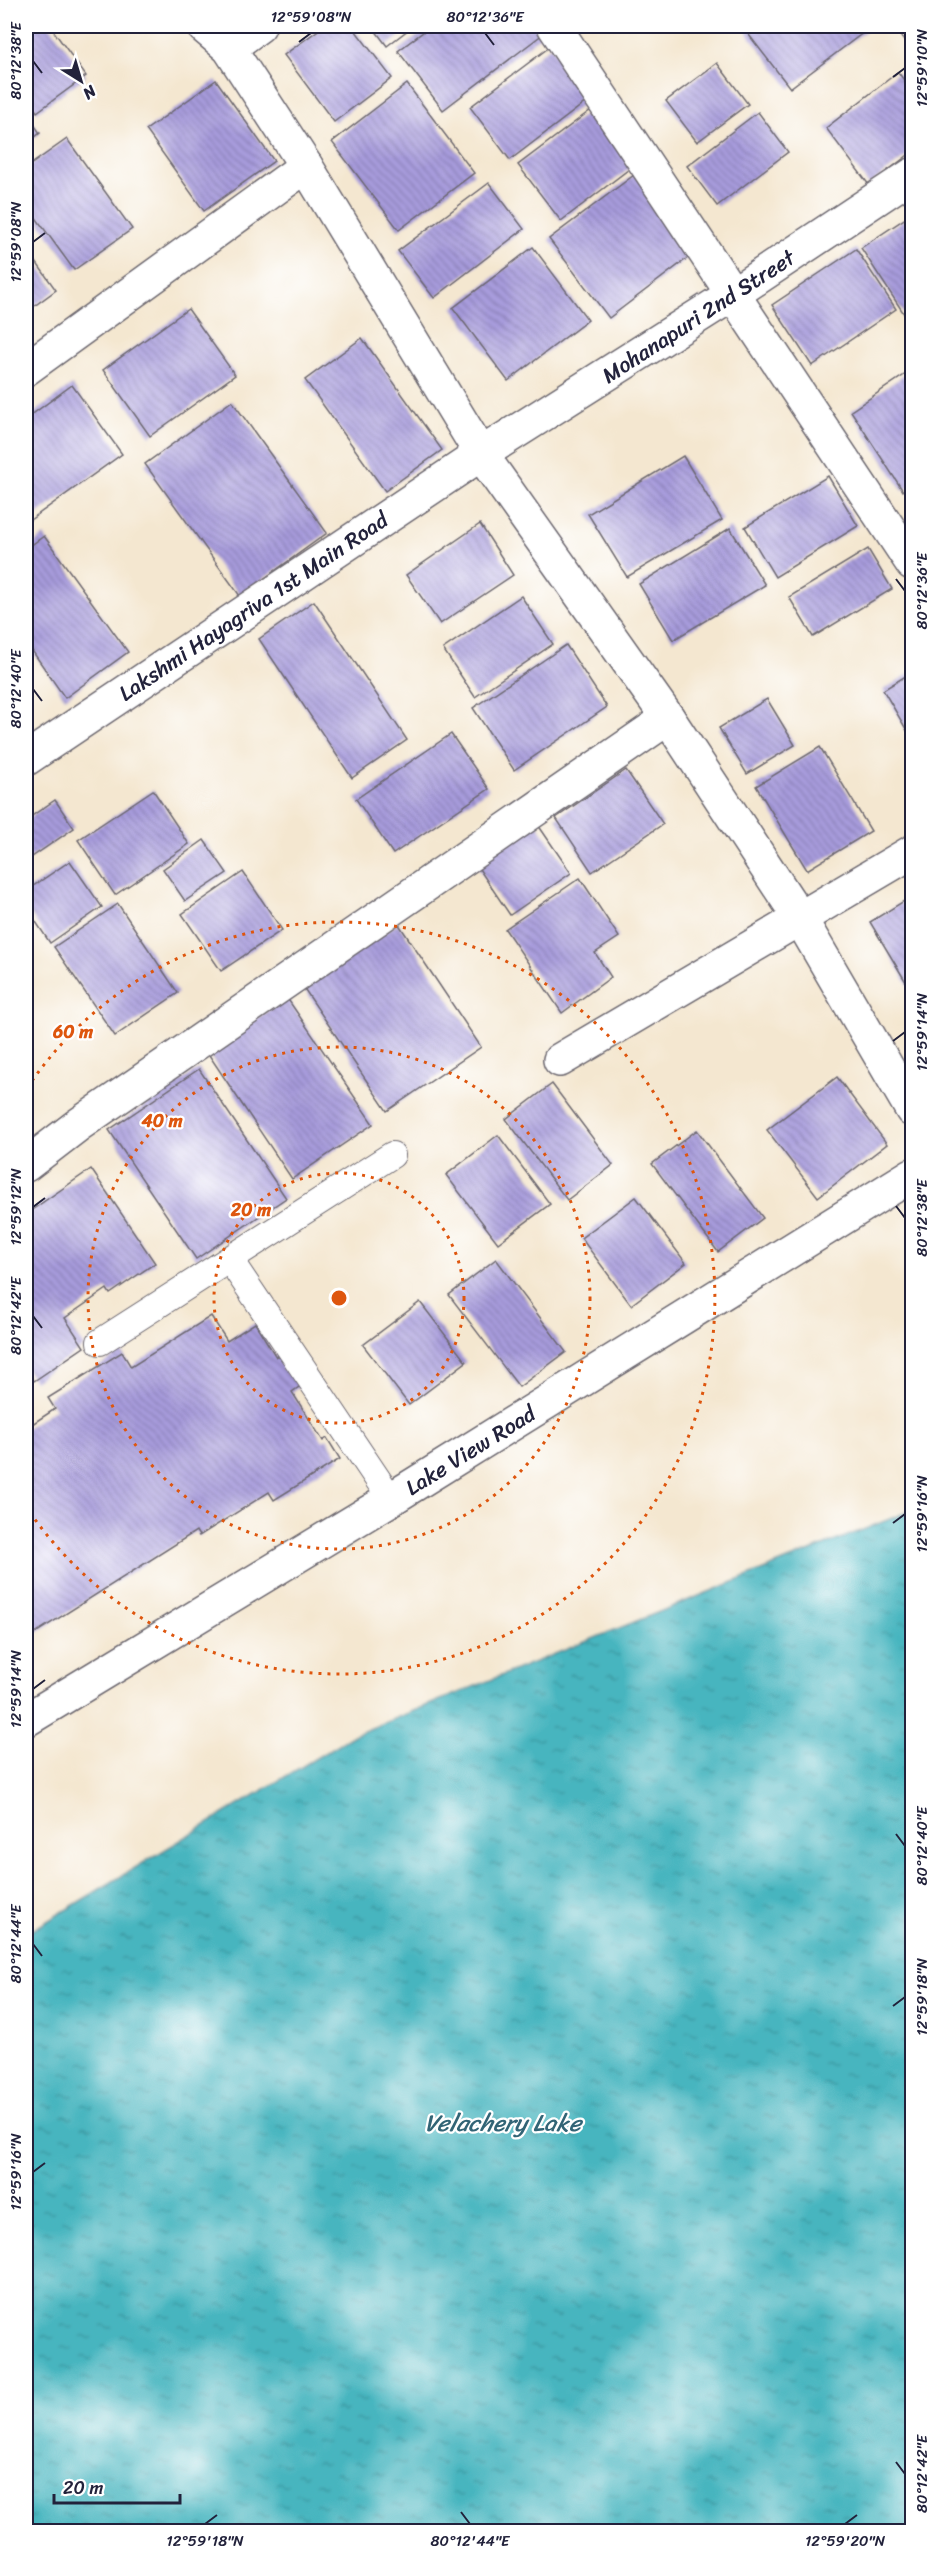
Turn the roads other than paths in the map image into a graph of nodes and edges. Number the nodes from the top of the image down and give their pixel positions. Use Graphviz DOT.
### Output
graph roads {
  1 [pos="203,26"];
  2 [pos="260,26"];
  3 [pos="554,26"];
  4 [pos="229,48"];
  5 [pos="306,166"];
  6 [pos="912,175"];
  7 [pos="733,294"];
  8 [pos="26,369"];
  9 [pos="481,454"];
  10 [pos="907,542"];
  11 [pos="668,718"];
  12 [pos="26,759"];
  13 [pos="912,852"];
  14 [pos="801,920"];
  15 [pos="560,1060"];
  16 [pos="912,1110"];
  17 [pos="392,1155"];
  18 [pos="26,1165"];
  19 [pos="912,1175"];
  20 [pos="230,1260"];
  21 [pos="100,1342"];
  22 [pos="391,1499"];
  23 [pos="26,1720"];
  1 -- 4 [label="street"];
  2 -- 4 [label="street"];
  3 -- 7 [label="street"];
  4 -- 5 [label="street"];
  5 -- 8 [label="street"];
  5 -- 9 [label="street"];
  6 -- 7 [label="street, Mohanapuri 2nd Street"];
  7 -- 9 [label="street, Mohanapuri 2nd Street"];
  7 -- 10 [label="street"];
  9 -- 11 [label="street"];
  9 -- 12 [label="street, Lakshmi Hayagriva 1st Main Road"];
  11 -- 14 [label="street"];
  11 -- 18 [label="street"];
  13 -- 14 [label="street"];
  14 -- 15 [label="street"];
  14 -- 16 [label="street"];
  17 -- 20 [label="lane"];
  19 -- 22 [label="street, Lake View Road"];
  20 -- 21 [label="lane"];
  20 -- 22 [label="lane"];
  22 -- 23 [label="street, Lake View Road"];
}
